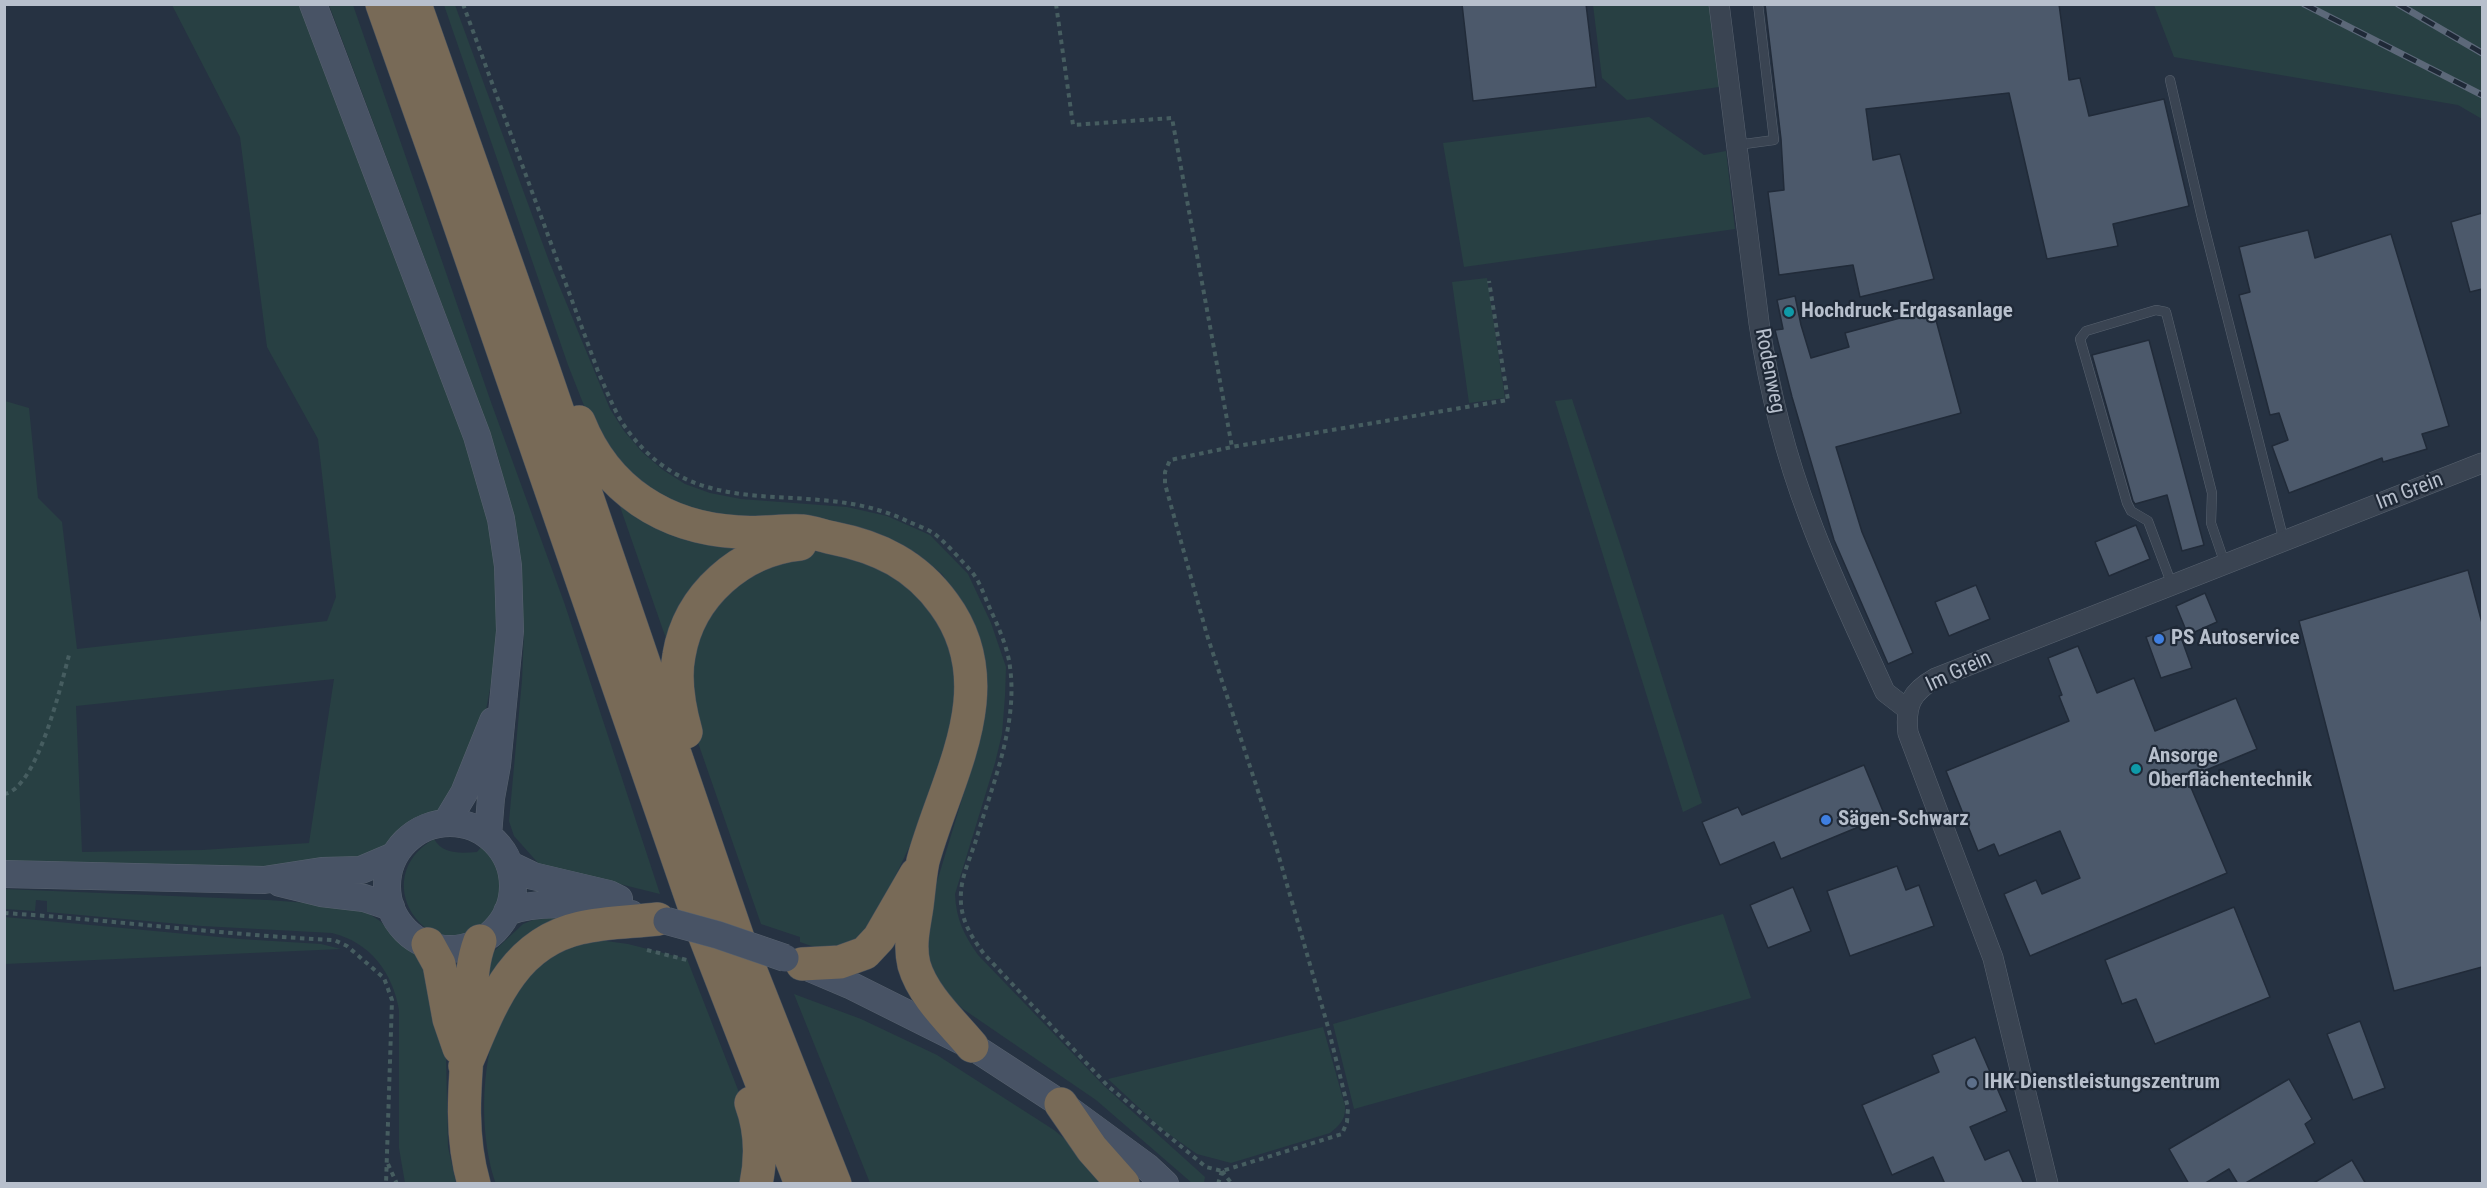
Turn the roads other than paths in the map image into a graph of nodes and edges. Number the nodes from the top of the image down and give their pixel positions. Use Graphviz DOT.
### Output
graph roads {
  1 [pos="313,4"];
  2 [pos="382,4"];
  3 [pos="415,4"];
  4 [pos="1719,4"];
  5 [pos="1758,4"];
  6 [pos="2170,80"];
  7 [pos="1737,146"];
  8 [pos="542,365"];
  9 [pos="2482,463"];
  10 [pos="832,538"];
  11 [pos="2284,541"];
  12 [pos="2225,564"];
  13 [pos="2172,585"];
  14 [pos="504,694"];
  15 [pos="1907,709"];
  16 [pos="696,814"];
  17 [pos="446,823"];
  18 [pos="488,836"];
  19 [pos="394,856"];
  20 [pos="923,862"];
  21 [pos="510,865"];
  22 [pos="4,874"];
  23 [pos="264,880"];
  24 [pos="391,907"];
  25 [pos="507,912"];
  26 [pos="662,920"];
  27 [pos="480,941"];
  28 [pos="428,944"];
  29 [pos="793,961"];
  30 [pos="734,1013"];
  31 [pos="972,1046"];
  32 [pos="465,1066"];
  33 [pos="1060,1104"];
  34 [pos="474,1184"];
  35 [pos="756,1184"];
  36 [pos="801,1184"];
  37 [pos="835,1184"];
  38 [pos="1123,1184"];
  39 [pos="1165,1184"];
  40 [pos="2048,1184"];
  1 -- 14 [label="main road"];
  2 -- 30 [label="highway"];
  3 -- 8 [label="highway"];
  4 -- 7 [label="street, Rodenweg"];
  5 -- 7 [label="lane"];
  6 -- 11 [label="lane"];
  7 -- 15 [label="street, Rodenweg"];
  8 -- 10 [label="highway"];
  8 -- 16 [label="highway"];
  9 -- 11 [label="street, Im Grein"];
  10 -- 16 [label="highway"];
  10 -- 20 [label="highway"];
  11 -- 12 [label="street, Im Grein"];
  12 -- 13 [label="street, Im Grein"];
  12 -- 13 [label="lane"];
  13 -- 15 [label="street, Im Grein"];
  14 -- 17 [label="main road"];
  14 -- 18 [label="main road"];
  15 -- 40 [label="street, Im Grein"];
  16 -- 37 [label="highway"];
  17 -- 18 [label="main road"];
  17 -- 19 [label="main road"];
  18 -- 21 [label="main road"];
  19 -- 23 [label="main road"];
  19 -- 24 [label="main road"];
  20 -- 29 [label="highway"];
  20 -- 31 [label="highway"];
  21 -- 25 [label="main road"];
  21 -- 26 [label="main road"];
  22 -- 23 [label="main road"];
  23 -- 24 [label="main road"];
  24 -- 28 [label="main road"];
  25 -- 26 [label="main road"];
  25 -- 27 [label="main road"];
  26 -- 29 [label="main road, bridge"];
  26 -- 32 [label="highway"];
  27 -- 28 [label="main road"];
  27 -- 32 [label="highway"];
  28 -- 32 [label="highway"];
  29 -- 31 [label="main road"];
  30 -- 35 [label="highway"];
  30 -- 36 [label="highway"];
  31 -- 33 [label="main road"];
  32 -- 34 [label="highway"];
  33 -- 38 [label="highway"];
  33 -- 39 [label="main road"];
}
